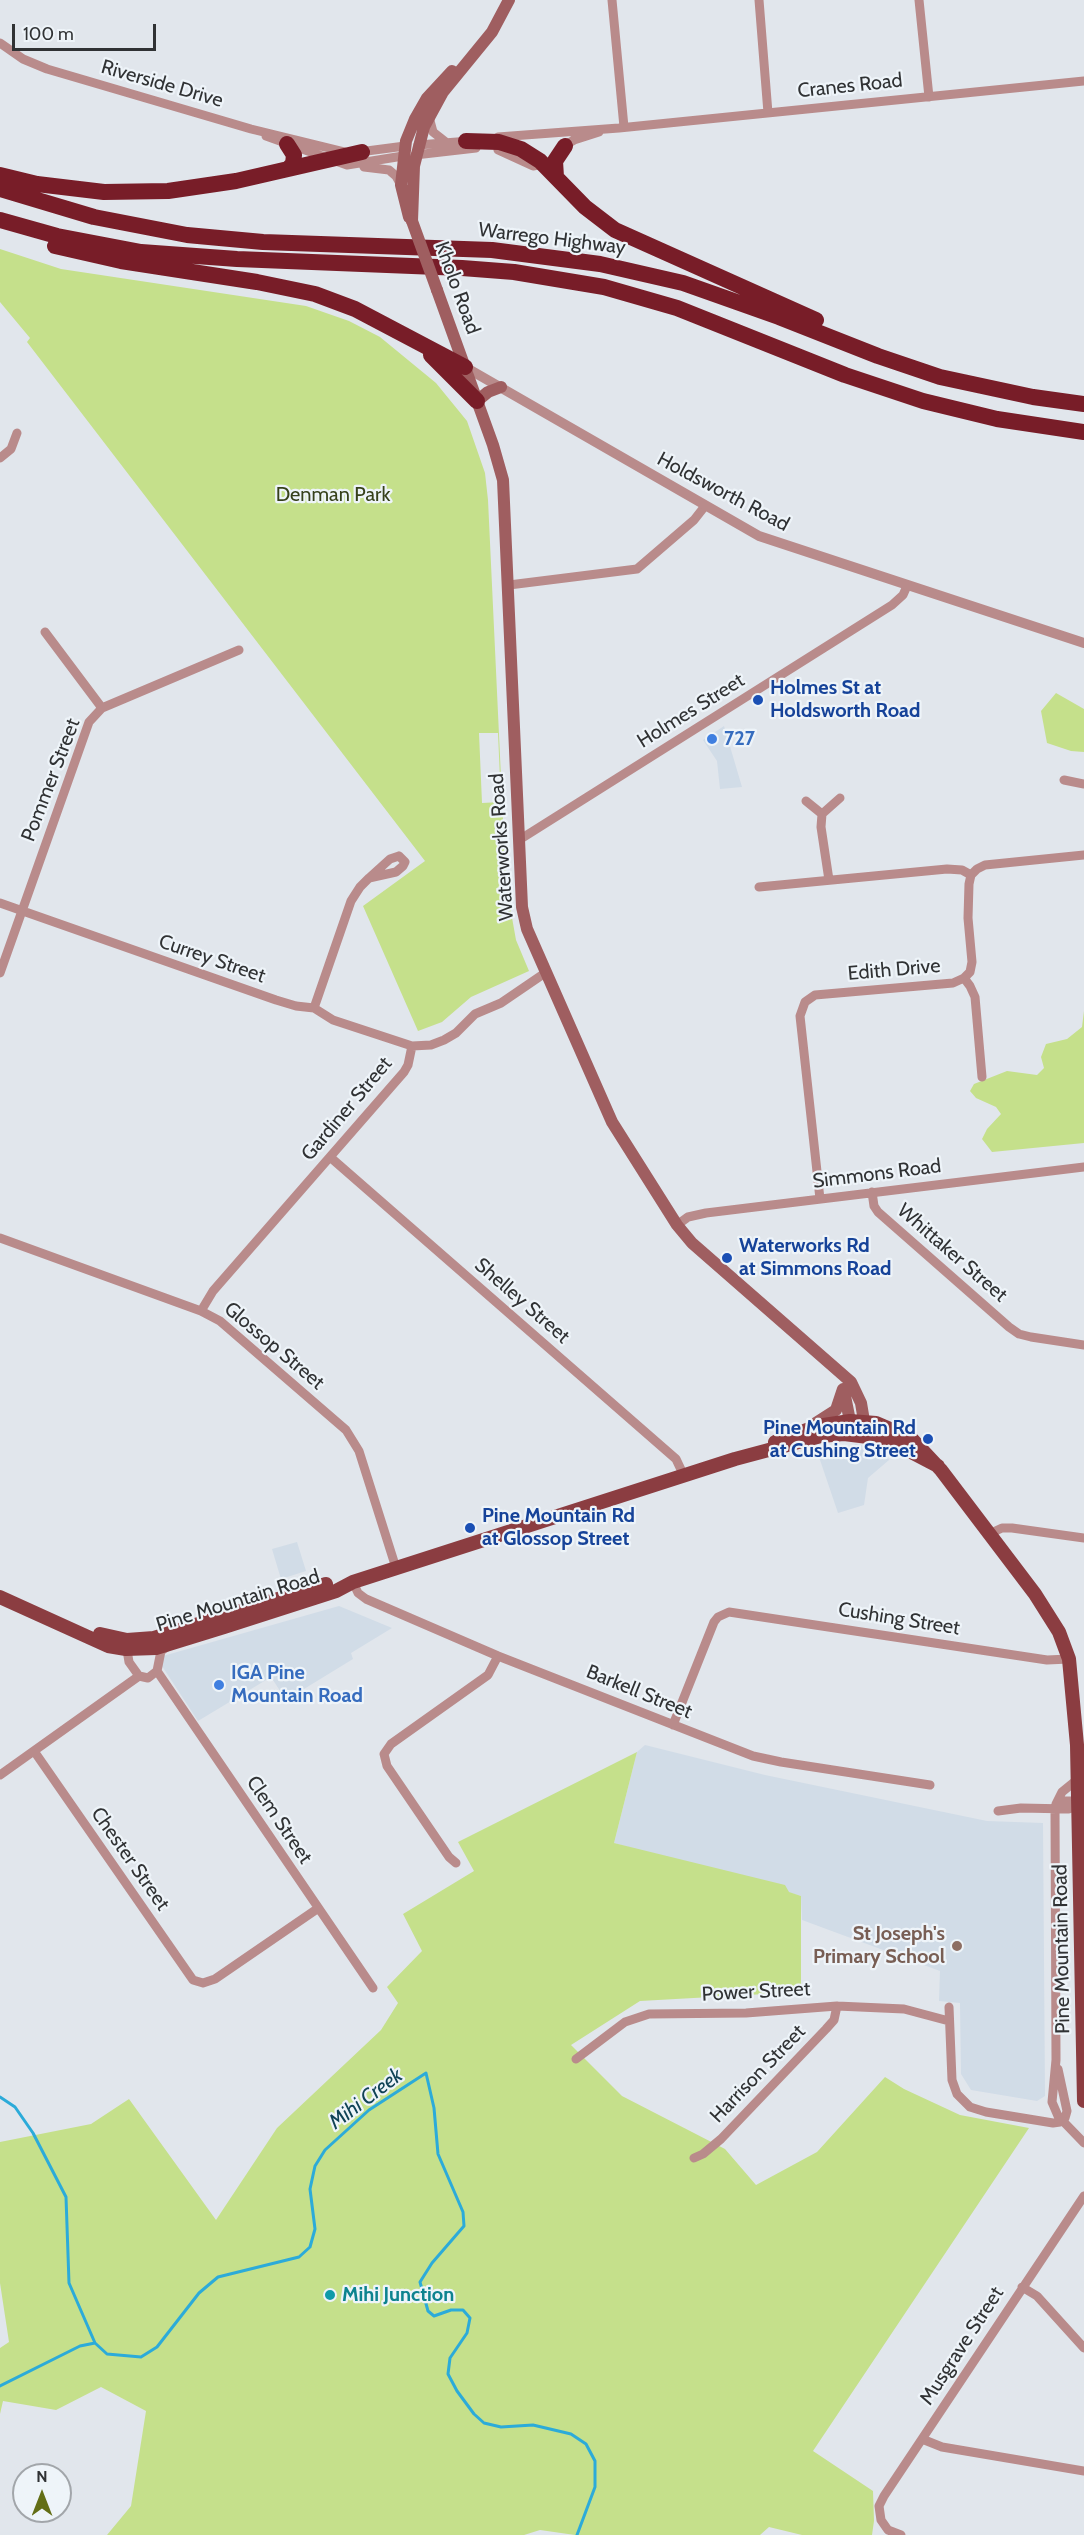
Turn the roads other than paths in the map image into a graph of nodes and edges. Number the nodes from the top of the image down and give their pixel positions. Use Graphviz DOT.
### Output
graph roads {
  1 [pos="509,0"];
  2 [pos="612,0"];
  3 [pos="759,0"];
  4 [pos="919,0"];
  5 [pos="0,43"];
  6 [pos="472,56"];
  7 [pos="1084,81"];
  8 [pos="929,97"];
  9 [pos="768,113"];
  10 [pos="429,117"];
  11 [pos="622,127"];
  12 [pos="250,129"];
  13 [pos="466,141"];
  14 [pos="447,142"];
  15 [pos="287,144"];
  16 [pos="564,146"];
  17 [pos="410,151"];
  18 [pos="362,152"];
  19 [pos="328,158"];
  20 [pos="543,164"];
  21 [pos="347,165"];
  22 [pos="289,168"];
  23 [pos="0,175"];
  24 [pos="556,177"];
  25 [pos="401,185"];
  26 [pos="0,189"];
  27 [pos="0,220"];
  28 [pos="412,221"];
  29 [pos="0,230"];
  30 [pos="425,348"];
  31 [pos="878,357"];
  32 [pos="465,367"];
  33 [pos="501,387"];
  34 [pos="477,401"];
  35 [pos="1084,404"];
  36 [pos="1084,432"];
  37 [pos="17,433"];
  38 [pos="0,458"];
  39 [pos="705,506"];
  40 [pos="509,585"];
  41 [pos="907,586"];
  42 [pos="45,632"];
  43 [pos="1084,643"];
  44 [pos="239,650"];
  45 [pos="102,708"];
  46 [pos="1064,780"];
  47 [pos="1084,784"];
  48 [pos="840,798"];
  49 [pos="806,801"];
  50 [pos="822,814"];
  51 [pos="519,840"];
  52 [pos="1084,855"];
  53 [pos="971,875"];
  54 [pos="369,878"];
  55 [pos="829,880"];
  56 [pos="759,887"];
  57 [pos="0,903"];
  58 [pos="22,911"];
  59 [pos="0,973"];
  60 [pos="545,973"];
  61 [pos="964,978"];
  62 [pos="314,1008"];
  63 [pos="411,1046"];
  64 [pos="982,1077"];
  65 [pos="330,1157"];
  66 [pos="1084,1167"];
  67 [pos="872,1192"];
  68 [pos="819,1199"];
  69 [pos="677,1225"];
  70 [pos="0,1238"];
  71 [pos="201,1311"];
  72 [pos="1084,1346"];
  73 [pos="835,1368"];
  74 [pos="843,1389"];
  75 [pos="857,1421"];
  76 [pos="807,1429"];
  77 [pos="857,1434"];
  78 [pos="735,1459"];
  79 [pos="938,1466"];
  80 [pos="684,1476"];
  81 [pos="989,1534"];
  82 [pos="1084,1538"];
  83 [pos="396,1568"];
  84 [pos="353,1582"];
  85 [pos="0,1588"];
  86 [pos="0,1597"];
  87 [pos="126,1645"];
  88 [pos="160,1647"];
  89 [pos="498,1656"];
  90 [pos="1069,1659"];
  91 [pos="158,1671"];
  92 [pos="139,1676"];
  93 [pos="1080,1717"];
  94 [pos="674,1725"];
  95 [pos="34,1752"];
  96 [pos="0,1775"];
  97 [pos="1078,1779"];
  98 [pos="930,1785"];
  99 [pos="1081,1805"];
  100 [pos="1055,1808"];
  101 [pos="998,1811"];
  102 [pos="456,1863"];
  103 [pos="317,1909"];
  104 [pos="1083,1958"];
  105 [pos="373,1988"];
  106 [pos="837,2006"];
  107 [pos="949,2007"];
  108 [pos="949,2021"];
  109 [pos="576,2059"];
  110 [pos="1056,2061"];
  111 [pos="1062,2092"];
  112 [pos="1084,2097"];
  113 [pos="1052,2101"];
  114 [pos="1033,2119"];
  115 [pos="1062,2121"];
  116 [pos="1084,2143"];
  117 [pos="694,2158"];
  118 [pos="1084,2196"];
  119 [pos="1022,2287"];
  120 [pos="1084,2348"];
  121 [pos="922,2439"];
  122 [pos="1084,2471"];
  123 [pos="901,2535"];
  1 -- 6 [label="main road, Kholo Road"];
  2 -- 11 [label="street"];
  3 -- 9 [label="street"];
  4 -- 8 [label="street"];
  5 -- 12 [label="street, Riverside Drive"];
  6 -- 10 [label="main road, Kholo Road"];
  6 -- 17 [label="main road, Kholo Road"];
  7 -- 8 [label="street, Cranes Road"];
  8 -- 9 [label="street, Cranes Road"];
  9 -- 11 [label="street, Cranes Road"];
  10 -- 14 [label="street"];
  10 -- 17 [label="main road, Kholo Road"];
  11 -- 13 [label="street, Cranes Road"];
  11 -- 16 [label="street, Cranes Road"];
  12 -- 15 [label="street, Riverside Drive"];
  12 -- 18 [label="street, Riverside Drive"];
  13 -- 14 [label="street, Cranes Road"];
  13 -- 20 [label="highway"];
  14 -- 17 [label="street, Cranes Road"];
  15 -- 19 [label="street, Riverside Drive"];
  15 -- 22 [label="highway"];
  16 -- 20 [label="street, Cranes Road"];
  16 -- 24 [label="highway"];
  17 -- 18 [label="street, Riverside Drive"];
  17 -- 20 [label="street"];
  17 -- 21 [label="street, Riverside Drive"];
  17 -- 25 [label="main road, Kholo Road"];
  17 -- 28 [label="main road, Kholo Road"];
  18 -- 19 [label="highway"];
  19 -- 21 [label="street, Riverside Drive"];
  19 -- 22 [label="highway"];
  20 -- 24 [label="highway"];
  21 -- 25 [label="street"];
  22 -- 23 [label="highway"];
  24 -- 31 [label="highway"];
  25 -- 28 [label="main road, Kholo Road"];
  26 -- 31 [label="highway, Warrego Highway"];
  27 -- 36 [label="highway, Warrego Highway"];
  28 -- 32 [label="main road, Kholo Road, bridge"];
  29 -- 30 [label="highway"];
  30 -- 32 [label="highway"];
  30 -- 34 [label="highway"];
  31 -- 35 [label="highway, Warrego Highway"];
  32 -- 33 [label="street, Holdsworth Road"];
  32 -- 34 [label="main road, Waterworks Road"];
  33 -- 34 [label="main road"];
  33 -- 39 [label="street, Holdsworth Road"];
  34 -- 40 [label="main road, Waterworks Road"];
  37 -- 38 [label="street"];
  39 -- 40 [label="street"];
  39 -- 41 [label="street, Holdsworth Road"];
  40 -- 51 [label="main road, Waterworks Road"];
  41 -- 43 [label="street, Holdsworth Road"];
  41 -- 51 [label="street, Holmes Street"];
  42 -- 45 [label="street"];
  44 -- 45 [label="street, Pommer Street"];
  45 -- 58 [label="street, Pommer Street"];
  46 -- 47 [label="street"];
  48 -- 50 [label="street"];
  49 -- 50 [label="street"];
  50 -- 55 [label="street"];
  51 -- 60 [label="main road, Waterworks Road"];
  52 -- 53 [label="street"];
  53 -- 55 [label="street"];
  53 -- 61 [label="street, Edith Drive"];
  54 -- 62 [label="street"];
  55 -- 56 [label="street"];
  57 -- 58 [label="street, Currey Street"];
  58 -- 59 [label="street, Pommer Street"];
  58 -- 62 [label="street, Currey Street"];
  60 -- 63 [label="street, Gardiner Street"];
  60 -- 69 [label="main road, Waterworks Road"];
  61 -- 64 [label="street"];
  61 -- 68 [label="street, Edith Drive"];
  62 -- 63 [label="street, Currey Street"];
  63 -- 65 [label="street, Gardiner Street"];
  65 -- 71 [label="street, Gardiner Street"];
  65 -- 80 [label="street, Shelley Street"];
  66 -- 67 [label="street, Simmons Road"];
  67 -- 68 [label="street, Simmons Road"];
  67 -- 72 [label="street, Whittaker Street"];
  68 -- 69 [label="street, Simmons Road"];
  69 -- 73 [label="main road, Waterworks Road"];
  70 -- 71 [label="street, Glossop Street"];
  71 -- 83 [label="street, Glossop Street"];
  73 -- 74 [label="main road, Waterworks Road"];
  73 -- 75 [label="main road, Waterworks Road"];
  74 -- 75 [label="main road, Waterworks Road"];
  74 -- 76 [label="main road"];
  75 -- 76 [label="main road, Pine Mountain Road"];
  75 -- 77 [label="main road"];
  75 -- 79 [label="main road, Pine Mountain Road"];
  76 -- 78 [label="main road, Pine Mountain Road"];
  77 -- 78 [label="main road, Pine Mountain Road"];
  77 -- 79 [label="main road, Pine Mountain Road"];
  78 -- 80 [label="main road, Pine Mountain Road"];
  79 -- 81 [label="main road, Pine Mountain Road"];
  80 -- 83 [label="main road, Pine Mountain Road"];
  81 -- 82 [label="street"];
  81 -- 90 [label="main road, Pine Mountain Road"];
  83 -- 84 [label="main road, Pine Mountain Road"];
  84 -- 88 [label="main road, Pine Mountain Road"];
  84 -- 89 [label="street, Barkell Street"];
  85 -- 87 [label="main road, Pine Mountain Road"];
  86 -- 87 [label="main road, Pine Mountain Road"];
  87 -- 88 [label="main road, Pine Mountain Road"];
  87 -- 92 [label="street"];
  88 -- 91 [label="street"];
  89 -- 94 [label="street, Barkell Street"];
  89 -- 102 [label="street"];
  90 -- 93 [label="main road, Pine Mountain Road"];
  90 -- 94 [label="street, Cushing Street"];
  91 -- 92 [label="street"];
  91 -- 103 [label="street, Clem Street"];
  92 -- 95 [label="street"];
  93 -- 97 [label="main road, Pine Mountain Road"];
  94 -- 98 [label="street, Barkell Street"];
  95 -- 96 [label="street"];
  95 -- 103 [label="street, Chester Street"];
  97 -- 99 [label="main road, Pine Mountain Road"];
  97 -- 100 [label="street"];
  99 -- 100 [label="street"];
  99 -- 104 [label="main road, Pine Mountain Road"];
  100 -- 101 [label="street"];
  100 -- 110 [label="street, Pine Mountain Road"];
  103 -- 105 [label="street, Clem Street"];
  104 -- 112 [label="main road, Pine Mountain Road"];
  106 -- 108 [label="street, Power Street"];
  106 -- 109 [label="street, Power Street"];
  106 -- 117 [label="street, Harrison Street"];
  107 -- 108 [label="street"];
  108 -- 114 [label="street"];
  110 -- 111 [label="street, Pine Mountain Road"];
  110 -- 113 [label="street, Pine Mountain Road"];
  111 -- 112 [label="street, Pine Mountain Road"];
  111 -- 113 [label="street"];
  111 -- 115 [label="street, Pine Mountain Road"];
  113 -- 114 [label="street"];
  113 -- 115 [label="street"];
  114 -- 115 [label="street"];
  115 -- 116 [label="street"];
  118 -- 119 [label="street, Musgrave Street"];
  119 -- 120 [label="street"];
  119 -- 121 [label="street, Musgrave Street"];
  121 -- 122 [label="street"];
  121 -- 123 [label="street, Musgrave Street"];
}
